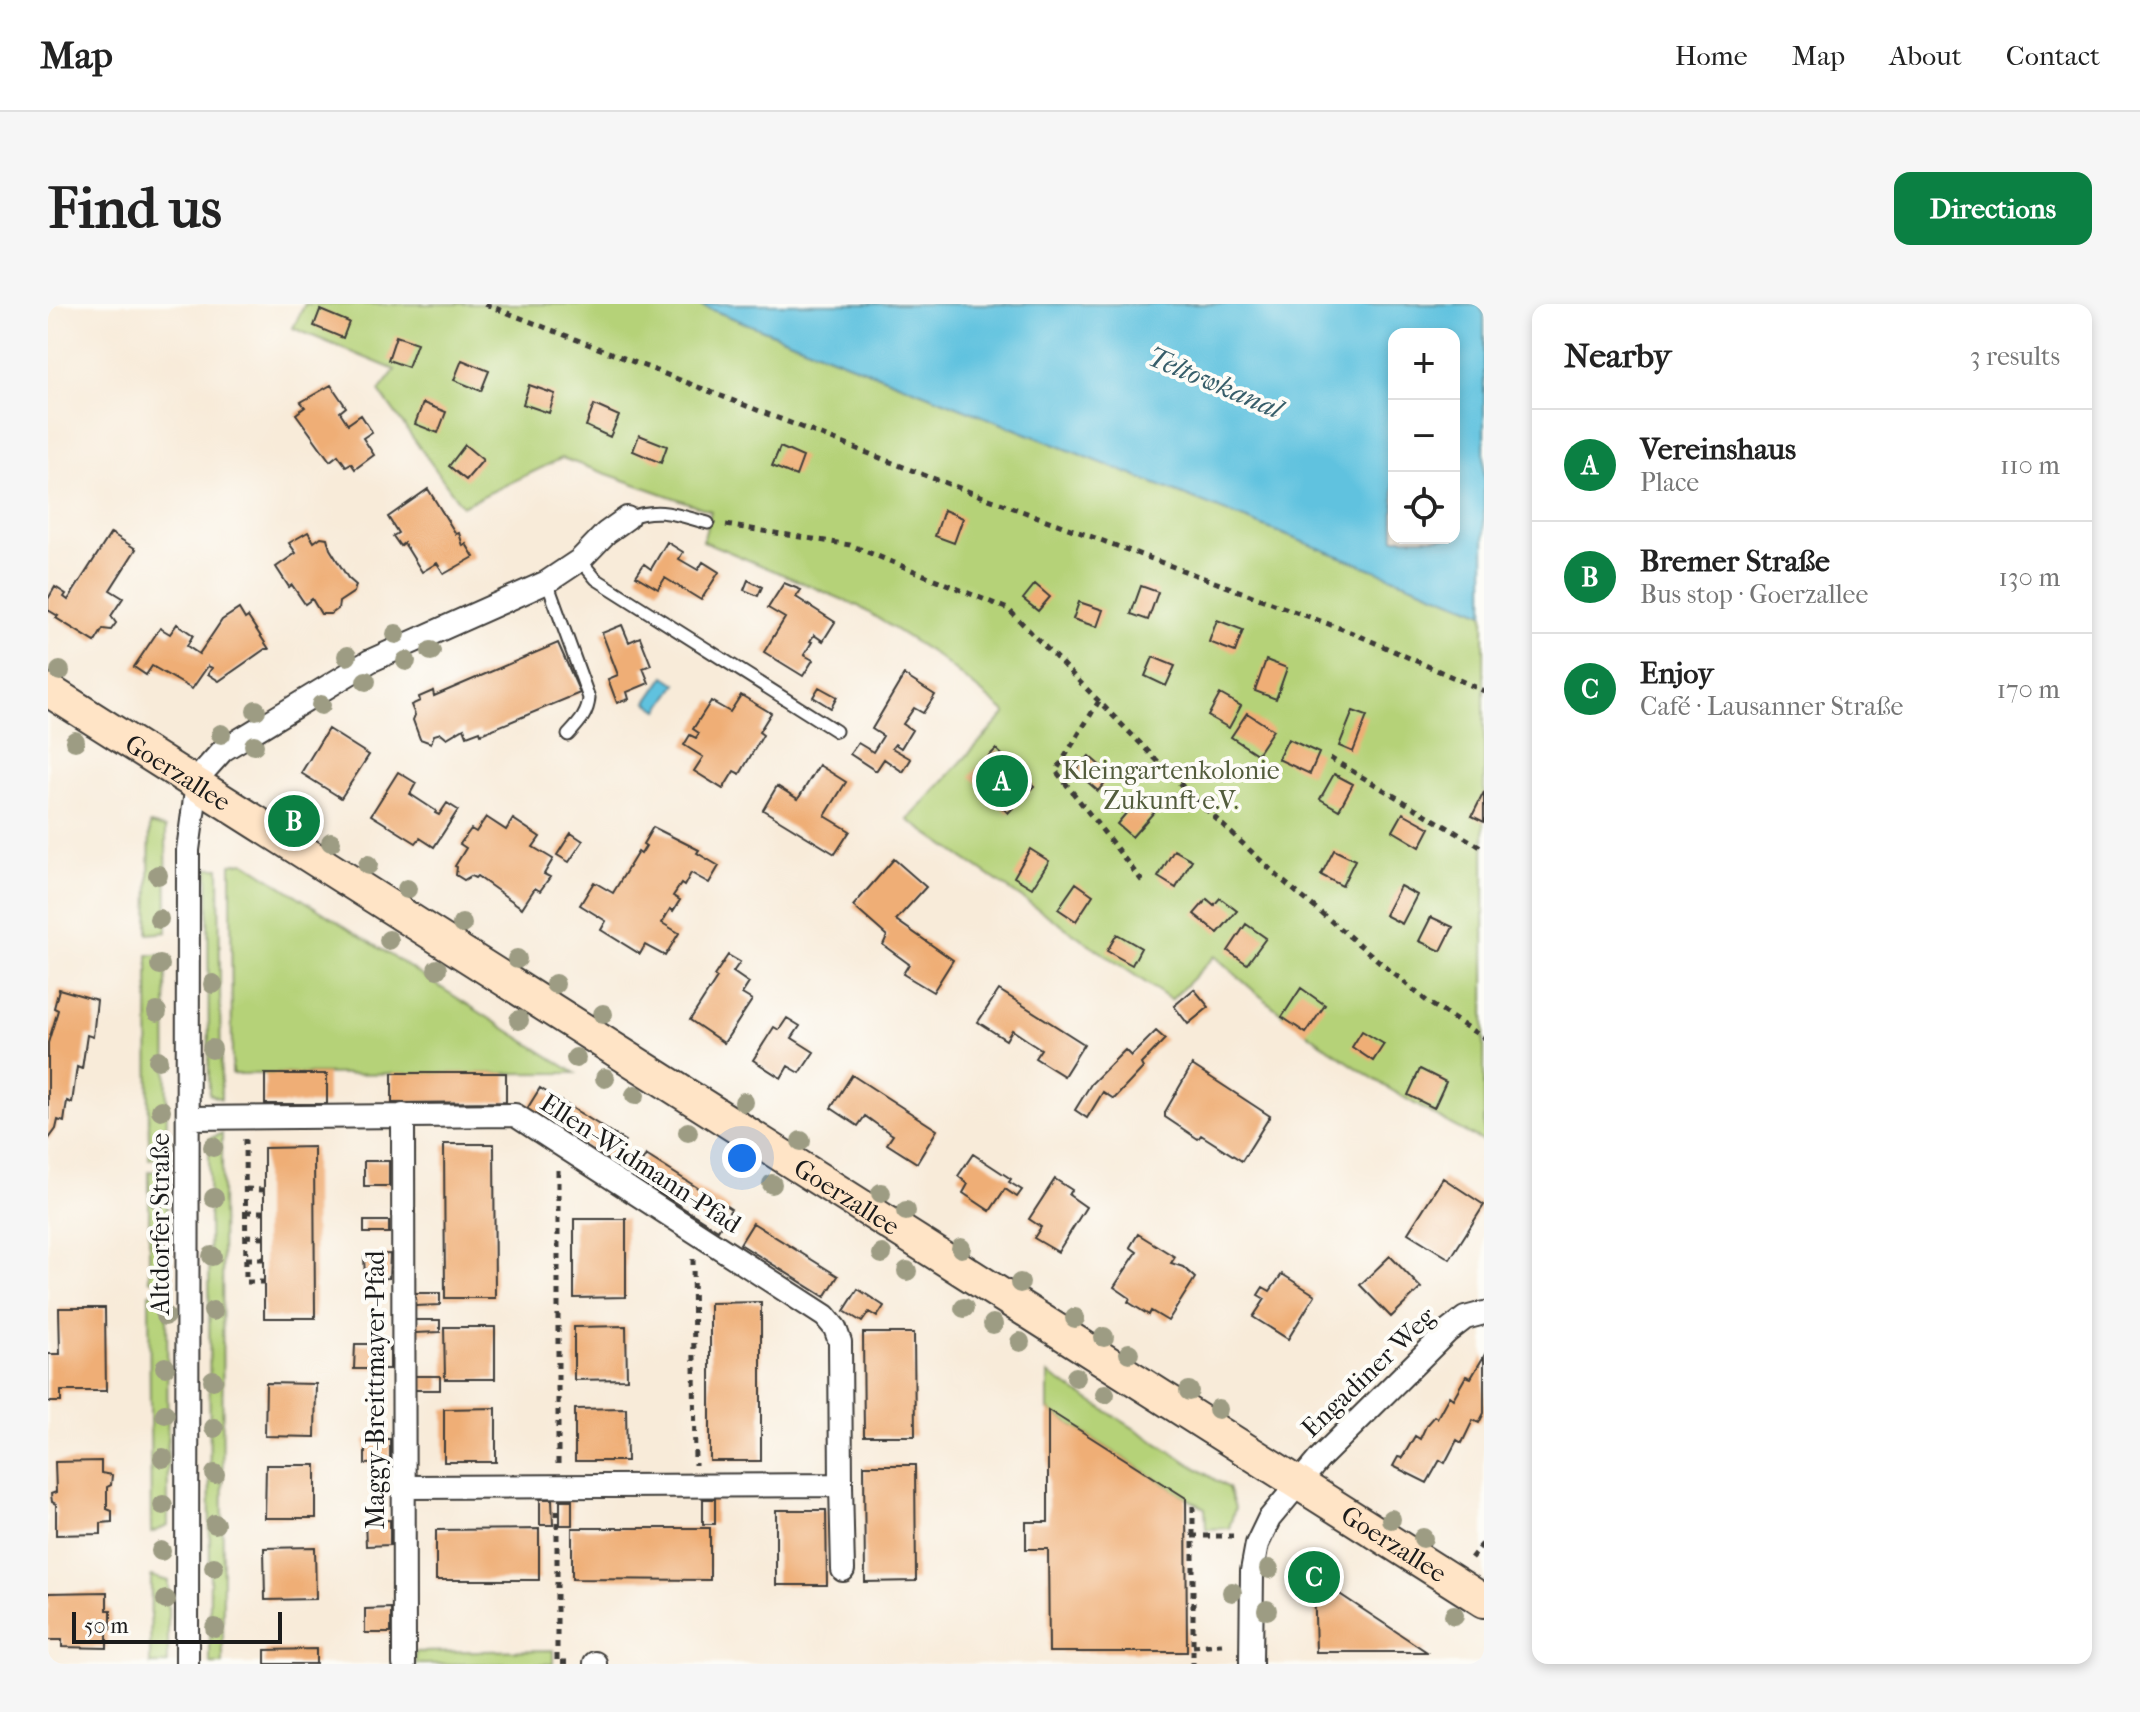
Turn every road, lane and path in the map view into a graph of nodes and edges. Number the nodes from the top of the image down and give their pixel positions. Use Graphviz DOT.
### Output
graph roads {
  1 [pos="485,304"];
  2 [pos="627,518"];
  3 [pos="708,523"];
  4 [pos="580,560"];
  5 [pos="547,582"];
  6 [pos="48,690"];
  7 [pos="1484,691"];
  8 [pos="1099,701"];
  9 [pos="836,731"];
  10 [pos="568,735"];
  11 [pos="1330,758"];
  12 [pos="197,784"];
  13 [pos="1484,849"];
  14 [pos="1142,881"];
  15 [pos="1484,1038"];
  16 [pos="403,1115"];
  17 [pos="188,1118"];
  18 [pos="246,1118"];
  19 [pos="558,1143"];
  20 [pos="246,1189"];
  21 [pos="264,1190"];
  22 [pos="246,1212"];
  23 [pos="264,1212"];
  24 [pos="693,1229"];
  25 [pos="246,1236"];
  26 [pos="264,1237"];
  27 [pos="246,1259"];
  28 [pos="264,1259"];
  29 [pos="264,1282"];
  30 [pos="1484,1313"];
  31 [pos="1297,1482"];
  32 [pos="841,1485"];
  33 [pos="695,1486"];
  34 [pos="404,1487"];
  35 [pos="558,1487"];
  36 [pos="1193,1506"];
  37 [pos="1192,1536"];
  38 [pos="1233,1536"];
  39 [pos="1484,1542"];
  40 [pos="1470,1559"];
  41 [pos="843,1570"];
  42 [pos="1484,1601"];
  43 [pos="1222,1644"];
  44 [pos="1193,1646"];
  45 [pos="187,1664"];
  46 [pos="404,1664"];
  47 [pos="595,1664"];
  48 [pos="1193,1664"];
  49 [pos="1251,1664"];
  1 -- 7 [label="path"];
  2 -- 3 [label="lane"];
  2 -- 4 [label="street"];
  3 -- 8 [label="path"];
  4 -- 5 [label="street"];
  4 -- 9 [label="lane"];
  5 -- 10 [label="lane"];
  5 -- 12 [label="street"];
  6 -- 12 [label="main road, Goerzallee"];
  8 -- 14 [label="path"];
  8 -- 15 [label="path"];
  11 -- 13 [label="path"];
  12 -- 17 [label="street, Altdorfer Straße"];
  12 -- 31 [label="main road, Goerzallee"];
  16 -- 18 [label="street, Ellen-Widmann-Pfad"];
  16 -- 19 [label="street, Ellen-Widmann-Pfad"];
  16 -- 34 [label="street, Maggy-Breittmayer-Pfad"];
  17 -- 18 [label="street, Ellen-Widmann-Pfad"];
  17 -- 45 [label="street, Altdorfer Straße"];
  18 -- 20 [label="path"];
  19 -- 24 [label="street, Ellen-Widmann-Pfad"];
  19 -- 35 [label="path"];
  20 -- 21 [label="path"];
  20 -- 22 [label="path"];
  22 -- 23 [label="path"];
  22 -- 25 [label="path"];
  24 -- 32 [label="street, Ellen-Widmann-Pfad"];
  24 -- 33 [label="path"];
  25 -- 26 [label="path"];
  25 -- 27 [label="path"];
  27 -- 28 [label="path"];
  27 -- 29 [label="path"];
  30 -- 31 [label="street, Engadiner Weg"];
  31 -- 42 [label="main road, Goerzallee"];
  31 -- 49 [label="street, Engadiner Weg"];
  32 -- 33 [label="street"];
  32 -- 41 [label="street, Ellen-Widmann-Pfad"];
  33 -- 35 [label="street"];
  34 -- 35 [label="street"];
  34 -- 46 [label="street, Maggy-Breittmayer-Pfad"];
  35 -- 47 [label="path"];
  36 -- 37 [label="path"];
  37 -- 38 [label="path"];
  37 -- 44 [label="path"];
  39 -- 40 [label="path"];
  43 -- 44 [label="path"];
  44 -- 48 [label="path"];
}
